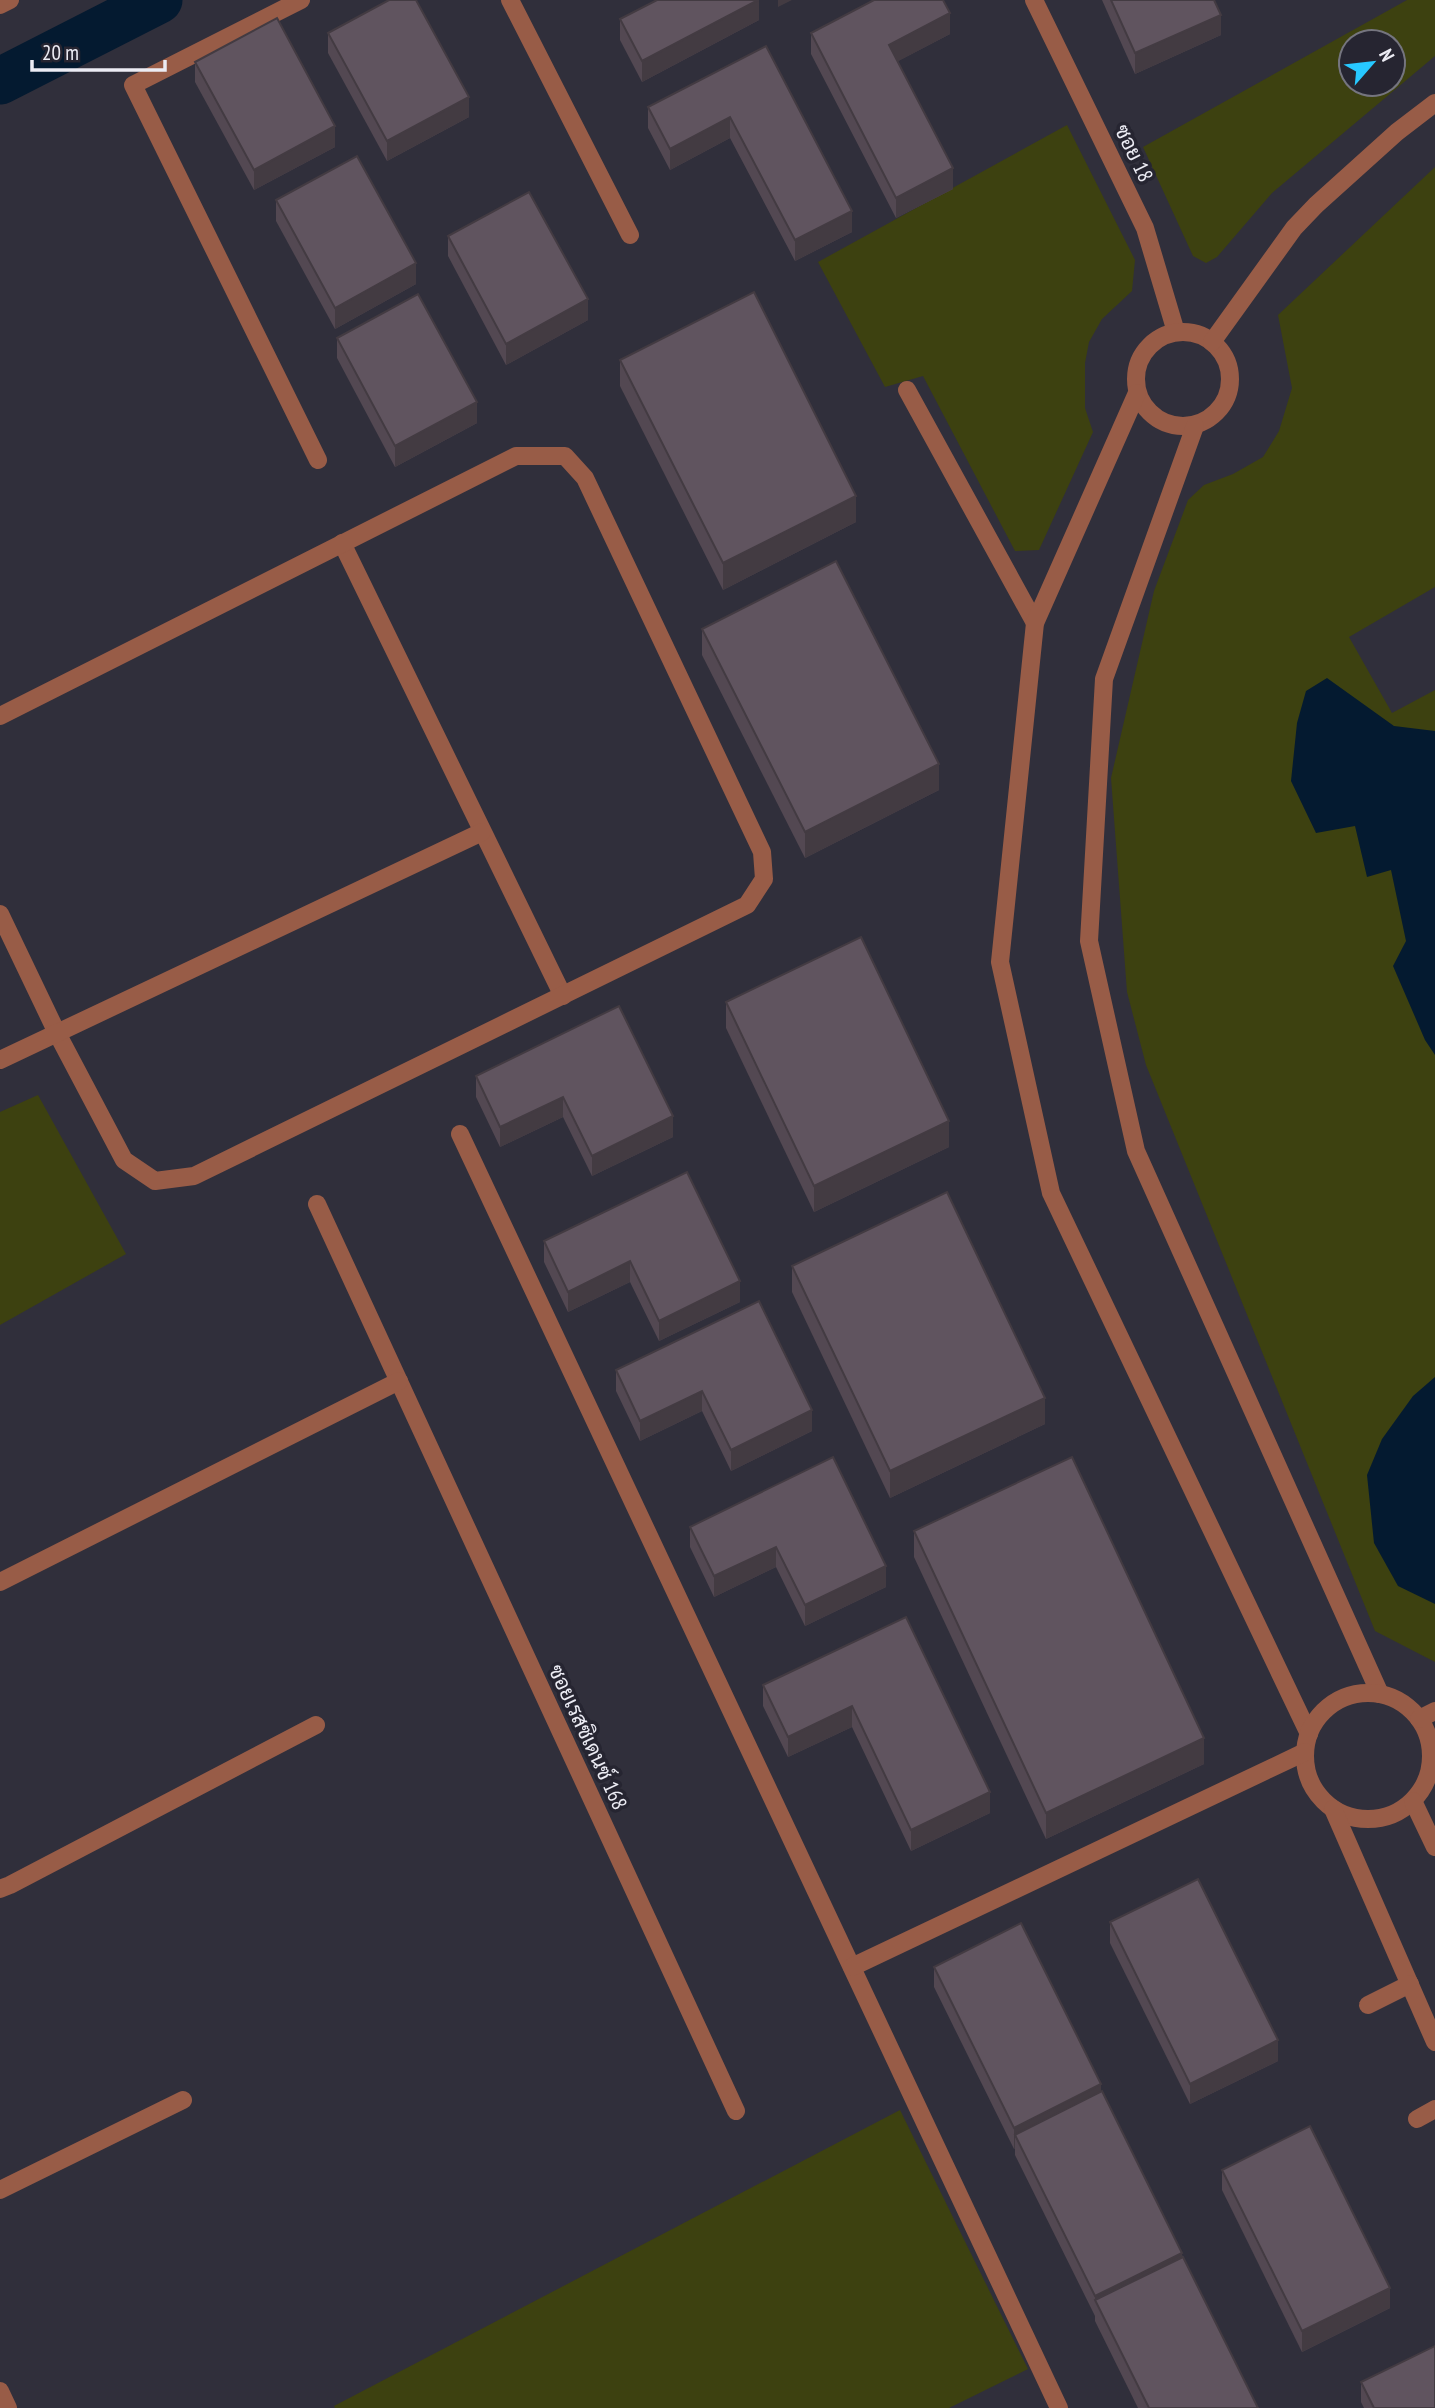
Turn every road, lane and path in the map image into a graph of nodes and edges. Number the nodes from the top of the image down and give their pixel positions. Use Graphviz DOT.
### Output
graph roads {
  1 [pos="10,0"];
  2 [pos="302,0"];
  3 [pos="510,0"];
  4 [pos="1034,0"];
  5 [pos="0,5"];
  6 [pos="1435,103"];
  7 [pos="630,235"];
  8 [pos="1175,332"];
  9 [pos="1212,342"];
  10 [pos="907,390"];
  11 [pos="1137,393"];
  12 [pos="1195,426"];
  13 [pos="318,460"];
  14 [pos="342,543"];
  15 [pos="1035,623"];
  16 [pos="0,716"];
  17 [pos="482,832"];
  18 [pos="0,914"];
  19 [pos="562,996"];
  20 [pos="57,1033"];
  21 [pos="0,1060"];
  22 [pos="460,1134"];
  23 [pos="317,1204"];
  24 [pos="399,1381"];
  25 [pos="0,1582"];
  26 [pos="1380,1694"];
  27 [pos="1427,1715"];
  28 [pos="316,1725"];
  29 [pos="1309,1734"];
  30 [pos="1305,1752"];
  31 [pos="1430,1783"];
  32 [pos="1413,1801"];
  33 [pos="1333,1809"];
  34 [pos="1435,1847"];
  35 [pos="0,1889"];
  36 [pos="852,1967"];
  37 [pos="1410,1984"];
  38 [pos="1368,2005"];
  39 [pos="1435,2042"];
  40 [pos="183,2100"];
  41 [pos="1435,2109"];
  42 [pos="736,2111"];
  43 [pos="1417,2119"];
  44 [pos="0,2190"];
  45 [pos="0,2391"];
  46 [pos="8,2408"];
  47 [pos="1059,2408"];
  1 -- 5 [label="street"];
  2 -- 13 [label="street"];
  3 -- 7 [label="street"];
  4 -- 8 [label="street, ซอย 18"];
  6 -- 9 [label="street"];
  8 -- 9 [label="street"];
  8 -- 11 [label="street"];
  9 -- 12 [label="street"];
  10 -- 15 [label="street"];
  11 -- 12 [label="street"];
  11 -- 15 [label="street"];
  12 -- 26 [label="street"];
  14 -- 16 [label="street"];
  14 -- 17 [label="street"];
  14 -- 19 [label="street"];
  15 -- 29 [label="street"];
  17 -- 19 [label="street"];
  17 -- 20 [label="street"];
  18 -- 20 [label="street"];
  19 -- 20 [label="street"];
  20 -- 21 [label="street"];
  22 -- 36 [label="street"];
  23 -- 24 [label="street, ซอยเรสซิเดนซ์ 168"];
  24 -- 25 [label="street"];
  24 -- 42 [label="street, ซอยเรสซิเดนซ์ 168"];
  26 -- 27 [label="street"];
  26 -- 29 [label="street"];
  27 -- 31 [label="street"];
  28 -- 35 [label="street"];
  29 -- 30 [label="street"];
  30 -- 33 [label="street"];
  30 -- 36 [label="street"];
  31 -- 32 [label="street"];
  32 -- 33 [label="street"];
  32 -- 34 [label="street"];
  33 -- 37 [label="street"];
  36 -- 47 [label="street"];
  37 -- 38 [label="street"];
  37 -- 39 [label="street"];
  40 -- 44 [label="street"];
  41 -- 43 [label="street"];
  45 -- 46 [label="street"];
}
